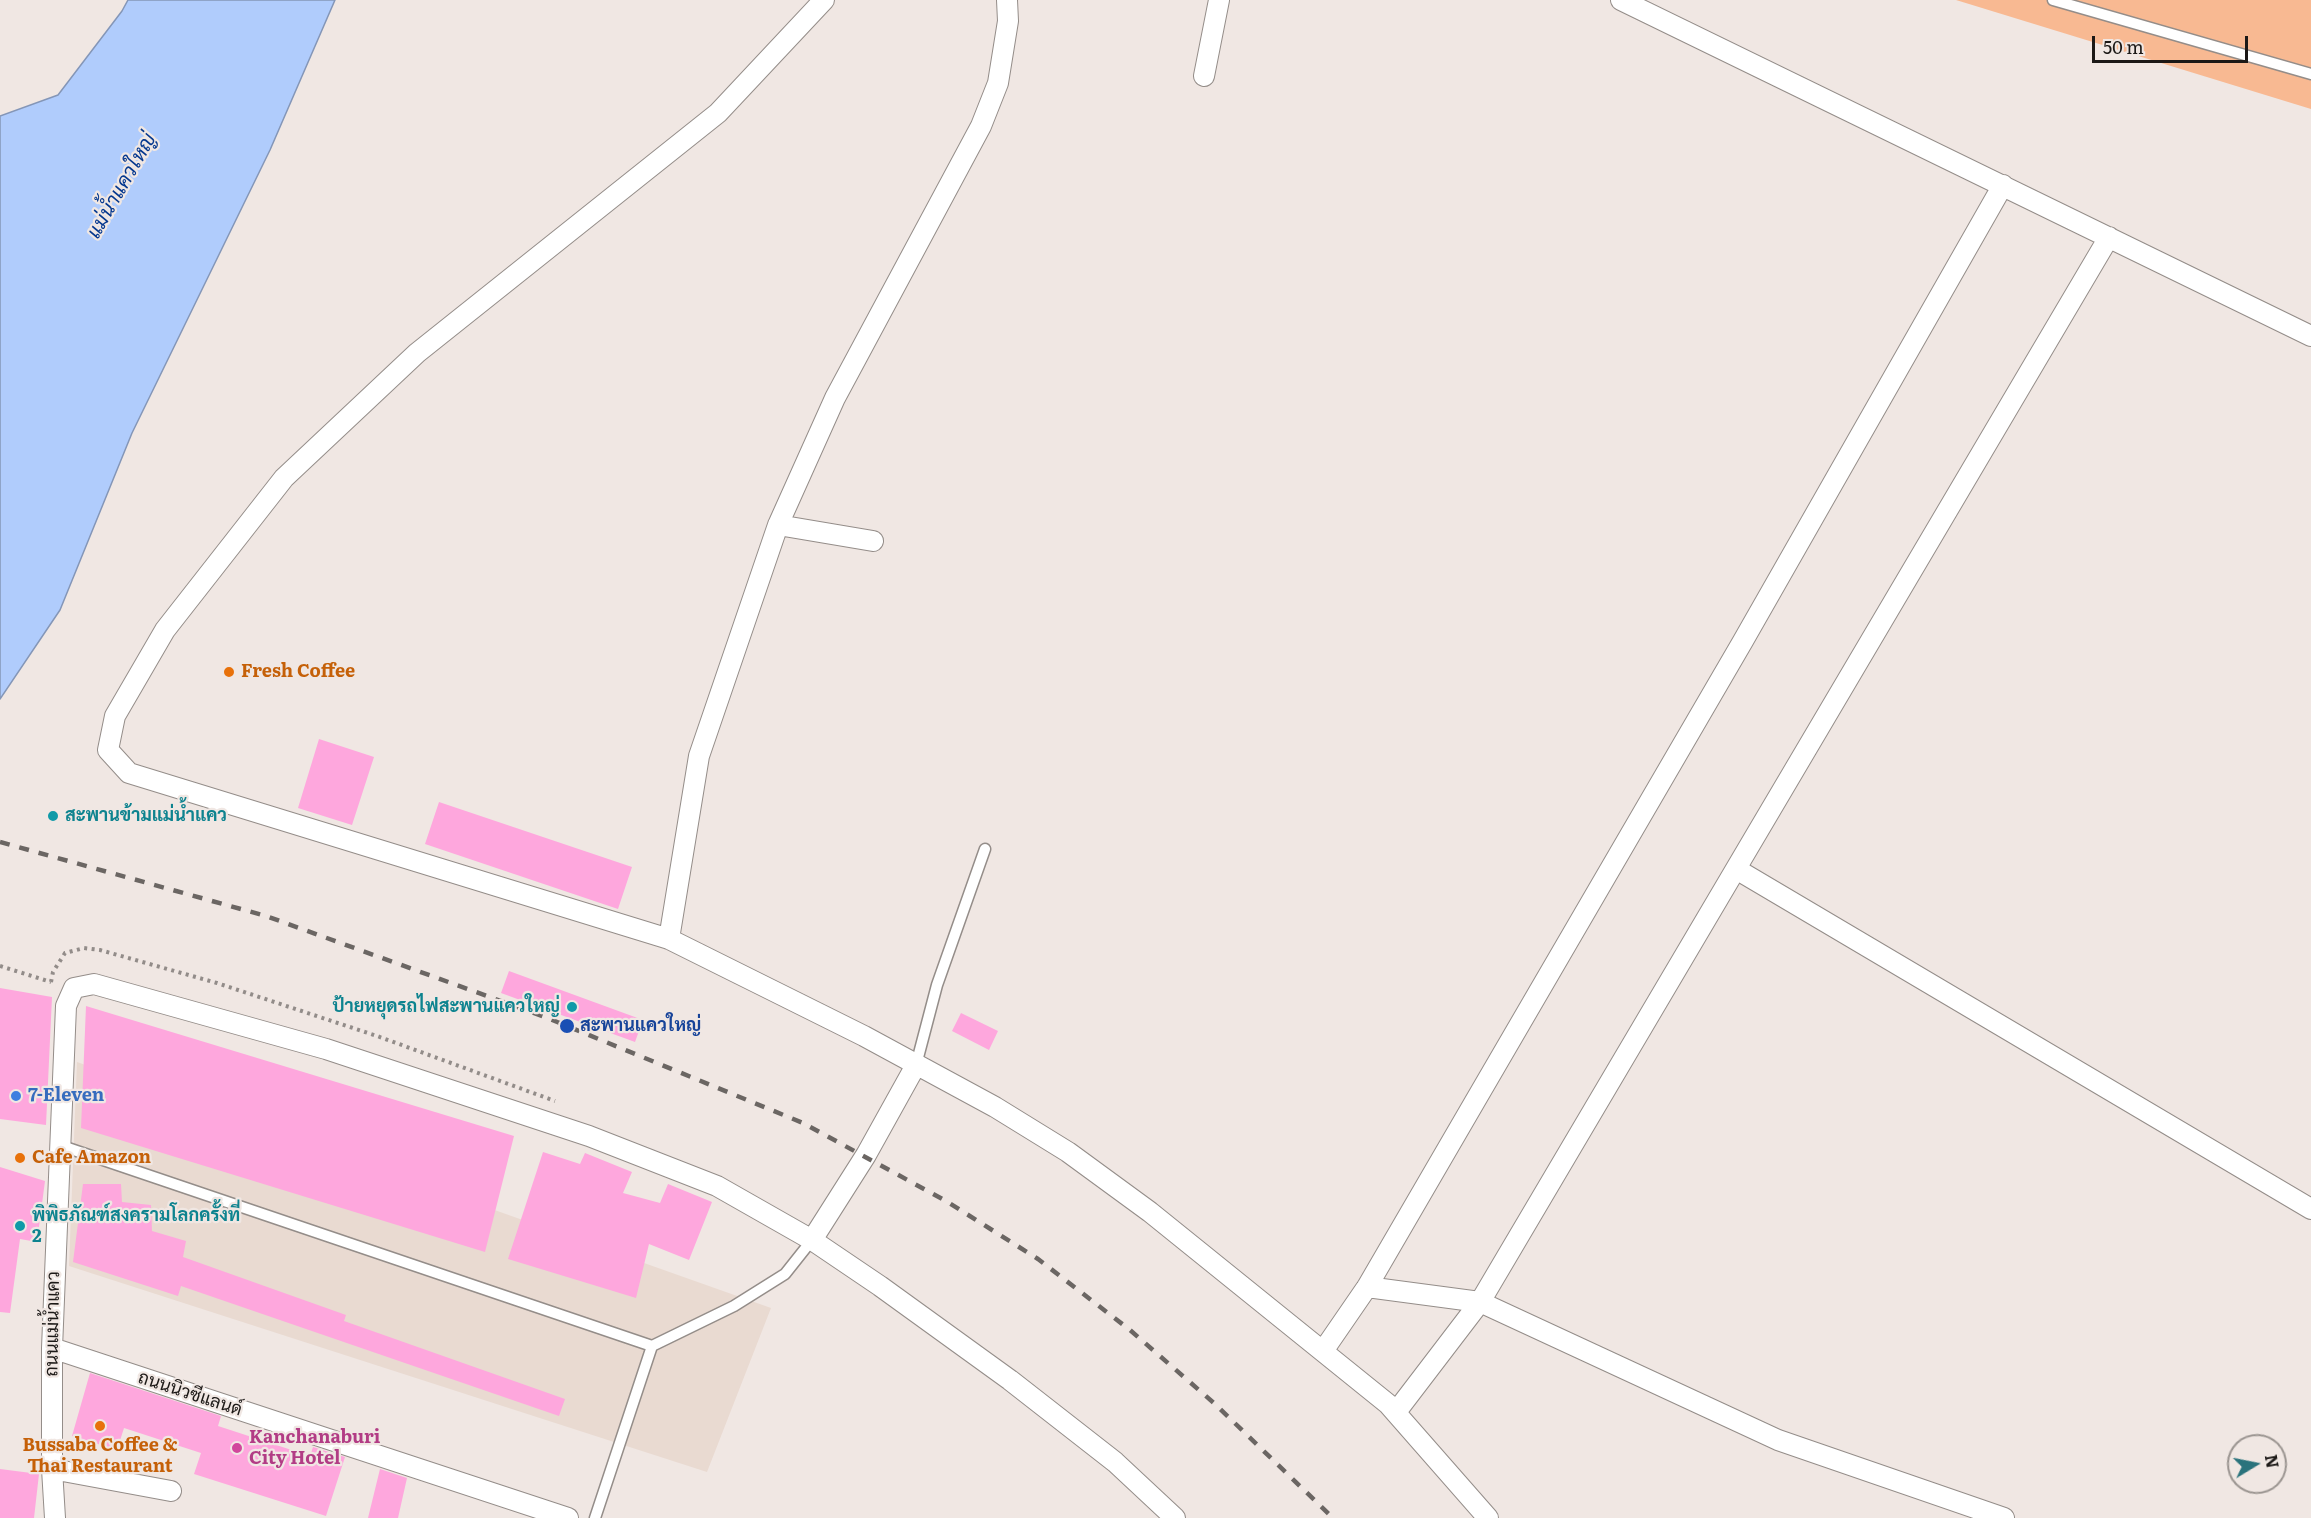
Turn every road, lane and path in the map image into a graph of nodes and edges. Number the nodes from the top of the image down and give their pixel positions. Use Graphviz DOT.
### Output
graph roads {
  1 [pos="824,0"];
  2 [pos="1007,0"];
  3 [pos="1219,0"];
  4 [pos="1621,0"];
  5 [pos="2053,0"];
  6 [pos="2311,74"];
  7 [pos="1204,76"];
  8 [pos="2002,185"];
  9 [pos="2109,237"];
  10 [pos="2311,336"];
  11 [pos="778,525"];
  12 [pos="873,541"];
  13 [pos="985,849"];
  14 [pos="1736,869"];
  15 [pos="669,939"];
  16 [pos="0,966"];
  17 [pos="53,972"];
  18 [pos="51,982"];
  19 [pos="66,1006"];
  20 [pos="916,1065"];
  21 [pos="58,1145"];
  22 [pos="2311,1209"];
  23 [pos="812,1240"];
  24 [pos="1367,1287"];
  25 [pos="1480,1302"];
  26 [pos="652,1346"];
  27 [pos="52,1348"];
  28 [pos="1323,1351"];
  29 [pos="1396,1412"];
  30 [pos="52,1469"];
  31 [pos="171,1491"];
  32 [pos="1967,1513"];
  33 [pos="55,1518"];
  34 [pos="568,1518"];
  35 [pos="596,1518"];
  36 [pos="1175,1518"];
  37 [pos="1488,1518"];
  38 [pos="2004,1518"];
  1 -- 15 [label="street"];
  2 -- 11 [label="street"];
  3 -- 7 [label="street"];
  4 -- 8 [label="street"];
  5 -- 6 [label="lane"];
  8 -- 9 [label="street"];
  8 -- 24 [label="street"];
  9 -- 10 [label="street"];
  9 -- 14 [label="street"];
  11 -- 12 [label="street"];
  11 -- 15 [label="street"];
  13 -- 20 [label="lane"];
  14 -- 22 [label="street"];
  14 -- 25 [label="street"];
  15 -- 20 [label="street"];
  16 -- 18 [label="path"];
  17 -- 18 [label="path"];
  18 -- 19 [label="path"];
  19 -- 21 [label="street, ถนนแม่น้ำแคว"];
  19 -- 23 [label="street, ถนนแม่น้ำแคว"];
  20 -- 23 [label="street"];
  20 -- 28 [label="street"];
  21 -- 26 [label="lane"];
  21 -- 27 [label="street, ถนนแม่น้ำแคว"];
  23 -- 26 [label="lane"];
  23 -- 36 [label="street"];
  24 -- 25 [label="street"];
  24 -- 28 [label="street"];
  25 -- 29 [label="street"];
  25 -- 32 [label="street"];
  26 -- 35 [label="lane"];
  27 -- 30 [label="street, ถนนแม่น้ำแคว"];
  27 -- 34 [label="street, ถนนนิวซีแลนด์"];
  28 -- 29 [label="street"];
  29 -- 37 [label="street"];
  30 -- 31 [label="street"];
  30 -- 33 [label="street, ถนนแม่น้ำแคว"];
  32 -- 38 [label="street"];
}
